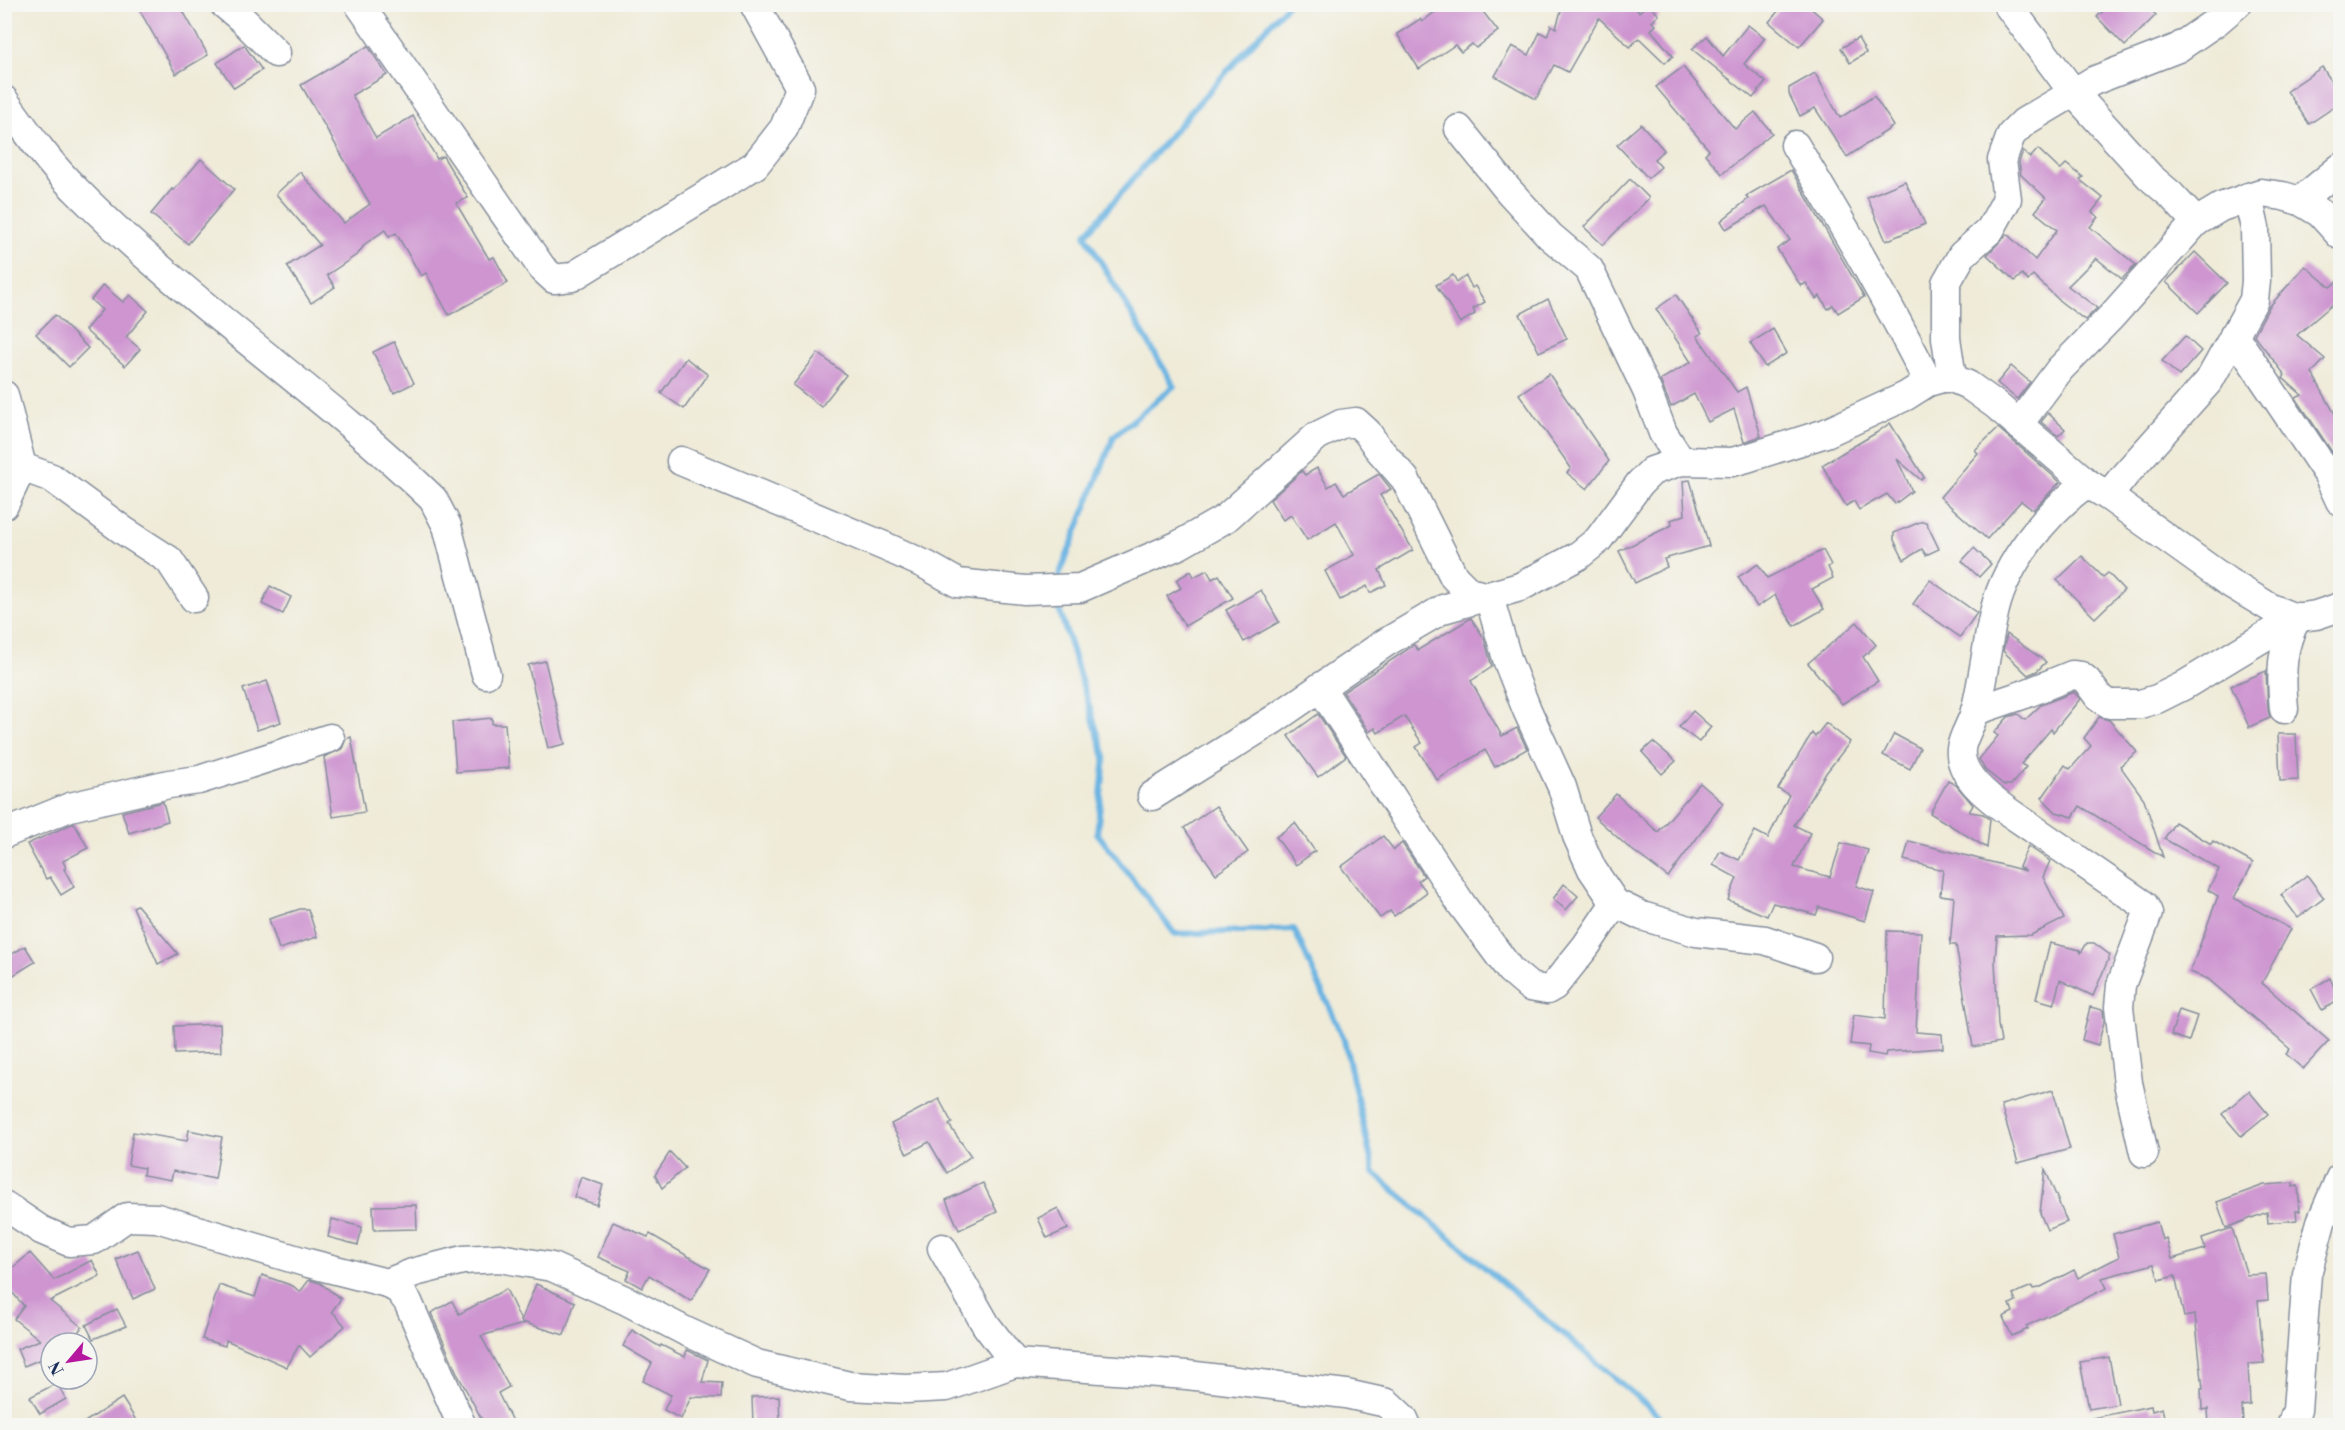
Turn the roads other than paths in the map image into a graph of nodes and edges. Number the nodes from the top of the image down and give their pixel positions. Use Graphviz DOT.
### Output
graph roads {
  1 [pos="224,4"];
  2 [pos="359,4"];
  3 [pos="753,4"];
  4 [pos="2007,4"];
  5 [pos="2237,4"];
  6 [pos="276,53"];
  7 [pos="2073,92"];
  8 [pos="4,100"];
  9 [pos="1459,129"];
  10 [pos="1796,146"];
  11 [pos="2340,168"];
  12 [pos="2248,196"];
  13 [pos="2300,201"];
  14 [pos="2196,222"];
  15 [pos="2340,235"];
  16 [pos="2234,335"];
  17 [pos="1940,380"];
  18 [pos="4,395"];
  19 [pos="2018,425"];
  20 [pos="681,461"];
  21 [pos="1681,461"];
  22 [pos="22,466"];
  23 [pos="2098,490"];
  24 [pos="2340,501"];
  25 [pos="4,505"];
  26 [pos="1489,597"];
  27 [pos="194,598"];
  28 [pos="2340,607"];
  29 [pos="2297,617"];
  30 [pos="486,674"];
  31 [pos="1320,687"];
  32 [pos="2284,709"];
  33 [pos="1975,711"];
  34 [pos="330,738"];
  35 [pos="1152,796"];
  36 [pos="4,834"];
  37 [pos="1615,903"];
  38 [pos="1815,957"];
  39 [pos="2144,1153"];
  40 [pos="2340,1178"];
  41 [pos="4,1204"];
  42 [pos="942,1248"];
  43 [pos="387,1283"];
  44 [pos="1015,1363"];
  45 [pos="462,1425"];
  46 [pos="1407,1425"];
  47 [pos="2291,1425"];
  1 -- 6 [label="street"];
  2 -- 3 [label="street"];
  4 -- 7 [label="street"];
  5 -- 7 [label="street"];
  7 -- 14 [label="street"];
  7 -- 17 [label="street"];
  8 -- 30 [label="street"];
  9 -- 21 [label="street"];
  10 -- 17 [label="street"];
  11 -- 13 [label="street"];
  12 -- 13 [label="street"];
  12 -- 14 [label="street"];
  12 -- 16 [label="street"];
  13 -- 15 [label="street"];
  14 -- 19 [label="street"];
  16 -- 23 [label="street"];
  16 -- 24 [label="street"];
  17 -- 19 [label="street"];
  17 -- 21 [label="street"];
  18 -- 22 [label="street"];
  19 -- 23 [label="street"];
  20 -- 26 [label="street"];
  21 -- 26 [label="street"];
  22 -- 25 [label="street"];
  22 -- 27 [label="street"];
  23 -- 29 [label="street"];
  23 -- 33 [label="street"];
  26 -- 31 [label="street"];
  26 -- 37 [label="street"];
  28 -- 29 [label="street"];
  29 -- 32 [label="street"];
  29 -- 33 [label="street"];
  31 -- 35 [label="street"];
  31 -- 37 [label="street"];
  33 -- 39 [label="street"];
  34 -- 36 [label="street"];
  37 -- 38 [label="street"];
  40 -- 47 [label="street"];
  41 -- 43 [label="street"];
  42 -- 44 [label="street"];
  43 -- 44 [label="street"];
  43 -- 45 [label="street"];
  44 -- 46 [label="street"];
}
